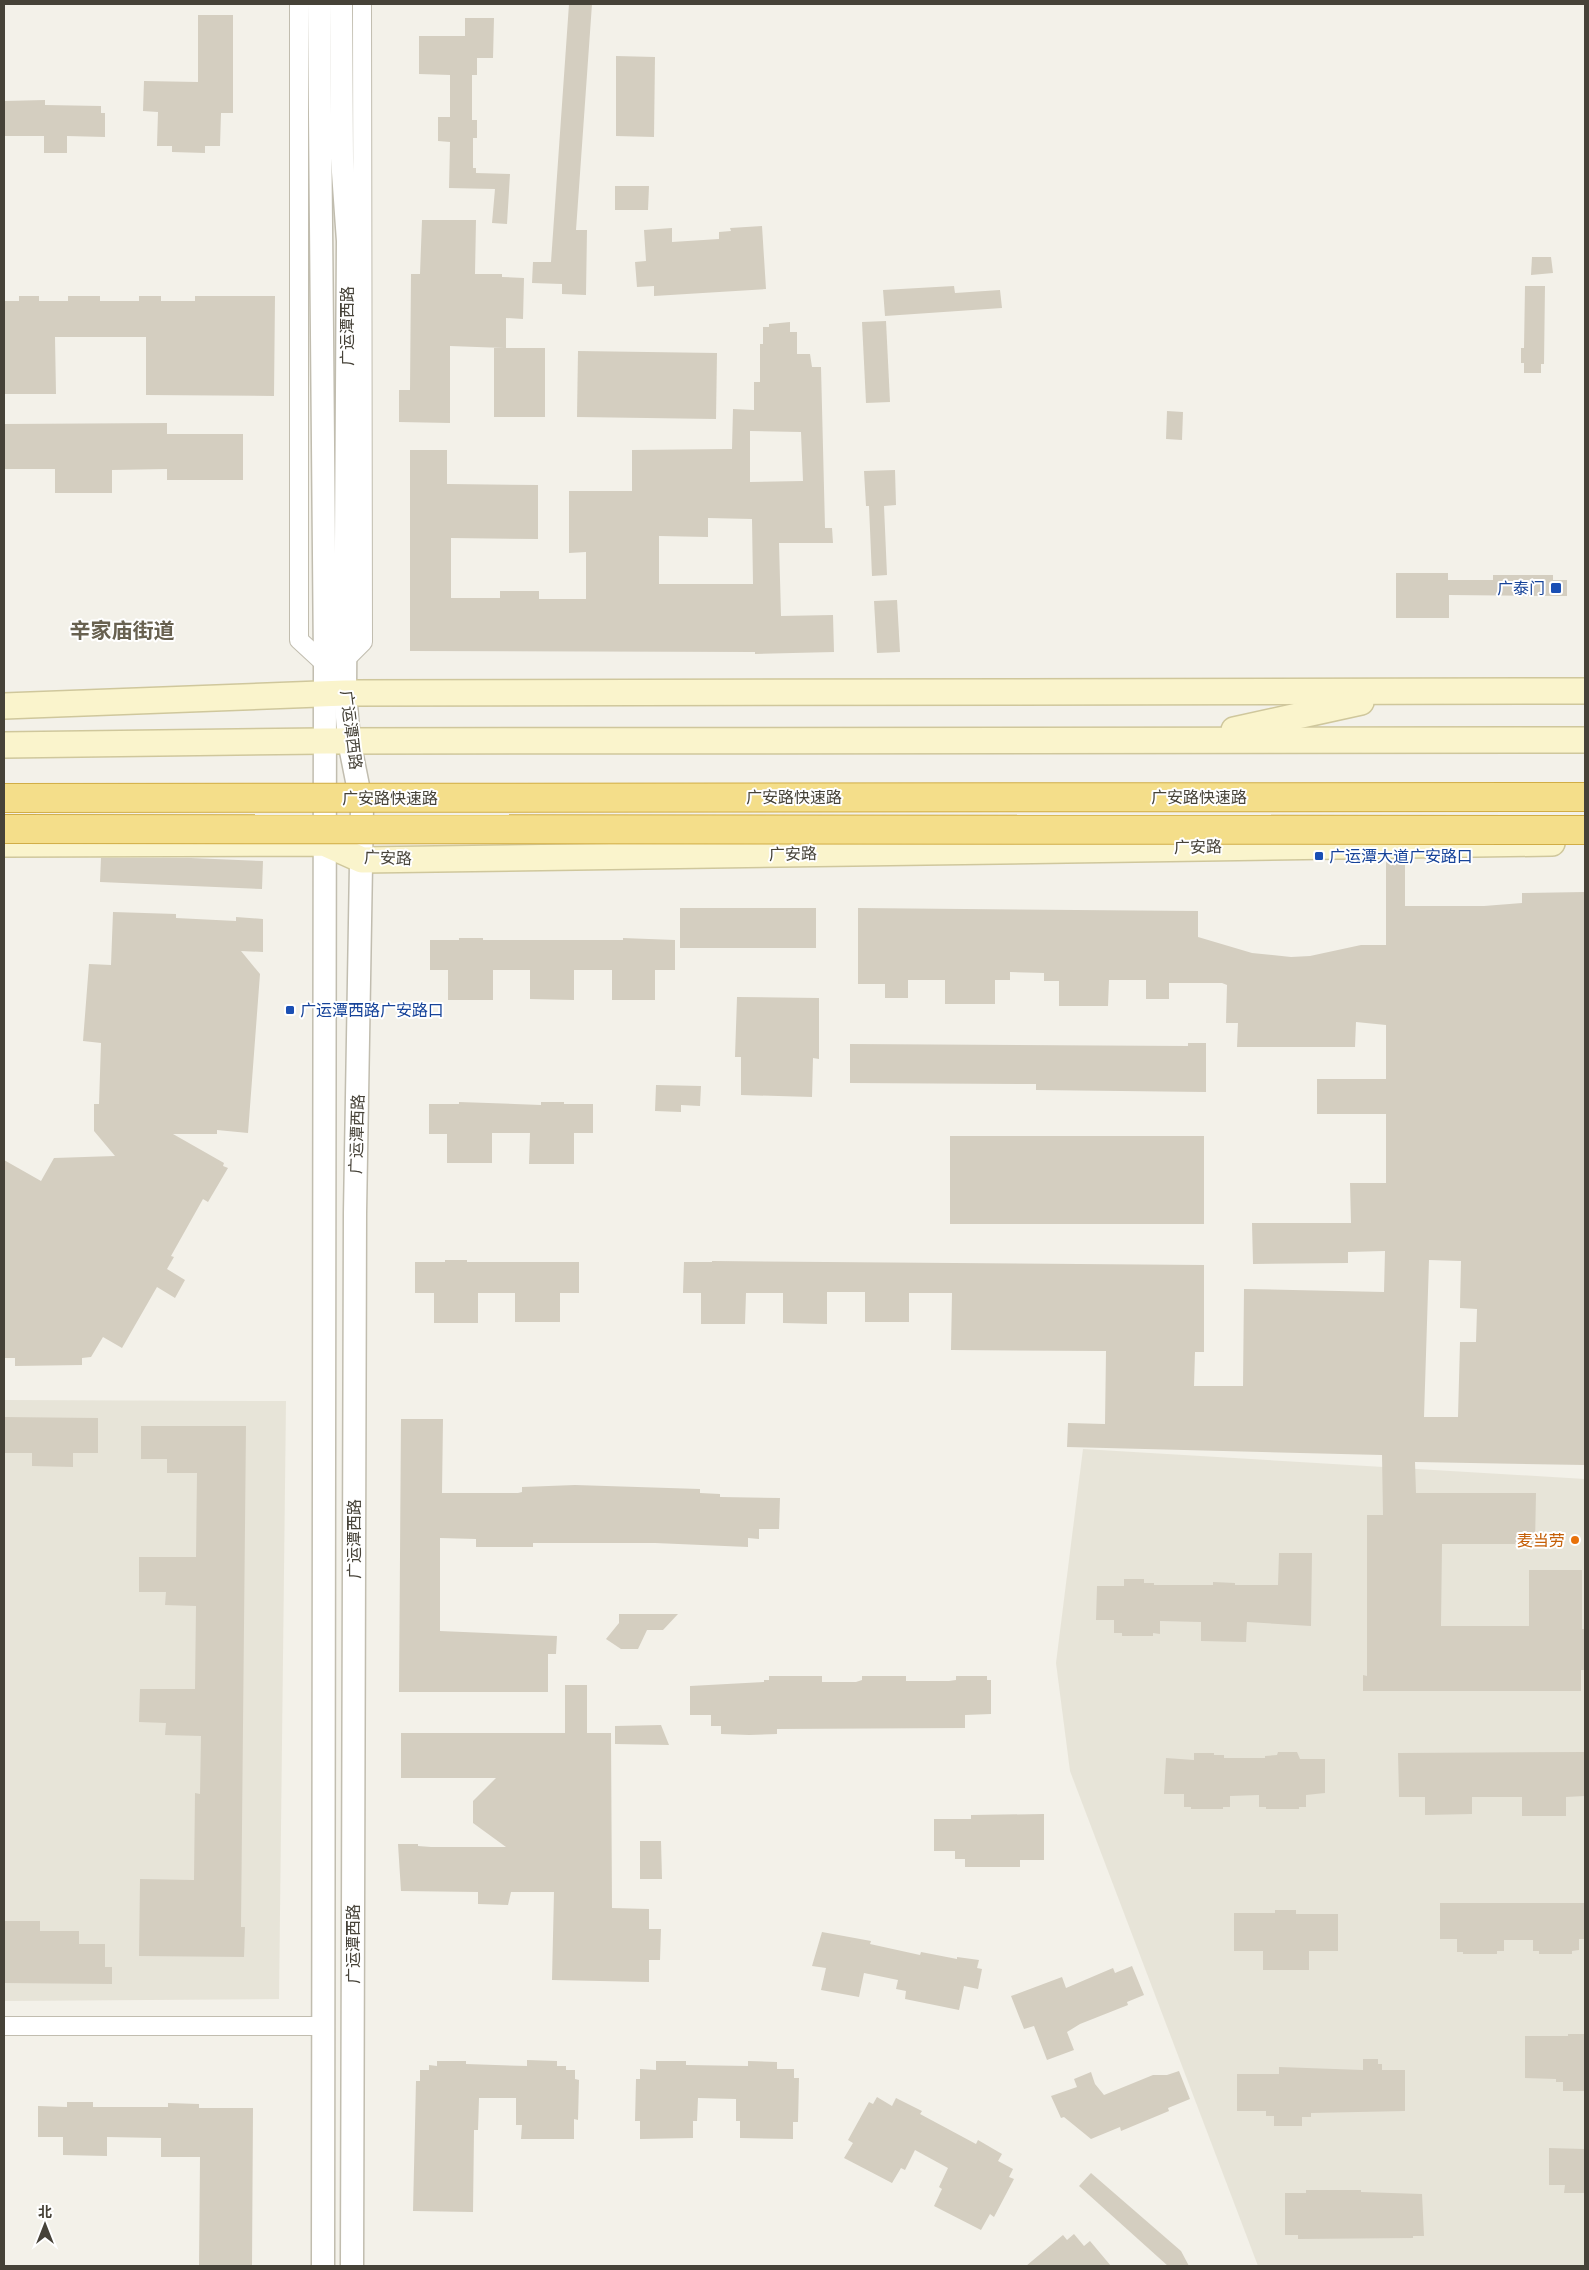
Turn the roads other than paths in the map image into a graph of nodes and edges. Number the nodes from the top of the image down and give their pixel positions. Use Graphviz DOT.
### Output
graph roads {
  1 [pos="299,4"];
  2 [pos="319,4"];
  3 [pos="341,4"];
  4 [pos="362,4"];
  5 [pos="335,662"];
  6 [pos="1585,691"];
  7 [pos="1410,692"];
  8 [pos="335,693"];
  9 [pos="4,706"];
  10 [pos="1187,740"];
  11 [pos="1585,740"];
  12 [pos="323,741"];
  13 [pos="349,742"];
  14 [pos="4,745"];
  15 [pos="1585,786"];
  16 [pos="1585,796"];
  17 [pos="4,798"];
  18 [pos="325,806"];
  19 [pos="362,806"];
  20 [pos="4,808"];
  21 [pos="4,829"];
  22 [pos="1585,830"];
  23 [pos="324,843"];
  24 [pos="1585,843"];
  25 [pos="4,844"];
  26 [pos="362,860"];
  27 [pos="4,2026"];
  28 [pos="322,2026"];
  29 [pos="323,2266"];
  30 [pos="352,2266"];
  1 -- 5 [label="street"];
  2 -- 5 [label="street, 广运潭西路"];
  3 -- 5 [label="street, 广运潭西路"];
  4 -- 5 [label="street"];
  5 -- 8 [label="street, 广运潭西路"];
  6 -- 7 [label="main road"];
  7 -- 8 [label="main road"];
  7 -- 10 [label="main road"];
  8 -- 9 [label="main road"];
  8 -- 12 [label="street, 广运潭西路"];
  8 -- 13 [label="street, 广运潭西路"];
  10 -- 11 [label="main road"];
  10 -- 13 [label="main road"];
  12 -- 13 [label="main road"];
  12 -- 14 [label="main road"];
  12 -- 18 [label="street, 广运潭西路"];
  13 -- 19 [label="street, 广运潭西路"];
  15 -- 19 [label="main road"];
  16 -- 17 [label="highway, 广安路快速路, bridge"];
  18 -- 19 [label="main road"];
  18 -- 20 [label="main road"];
  18 -- 23 [label="street, 广运潭西路"];
  19 -- 26 [label="street, 广运潭西路"];
  21 -- 22 [label="highway, 广安路快速路, bridge"];
  23 -- 25 [label="main road, 广安路"];
  23 -- 26 [label="main road, 广安路"];
  23 -- 28 [label="street, 广运潭西路"];
  24 -- 26 [label="main road, 广安路"];
  26 -- 30 [label="street, 广运潭西路"];
  27 -- 28 [label="street"];
  28 -- 29 [label="street, 广运潭西路"];
}
